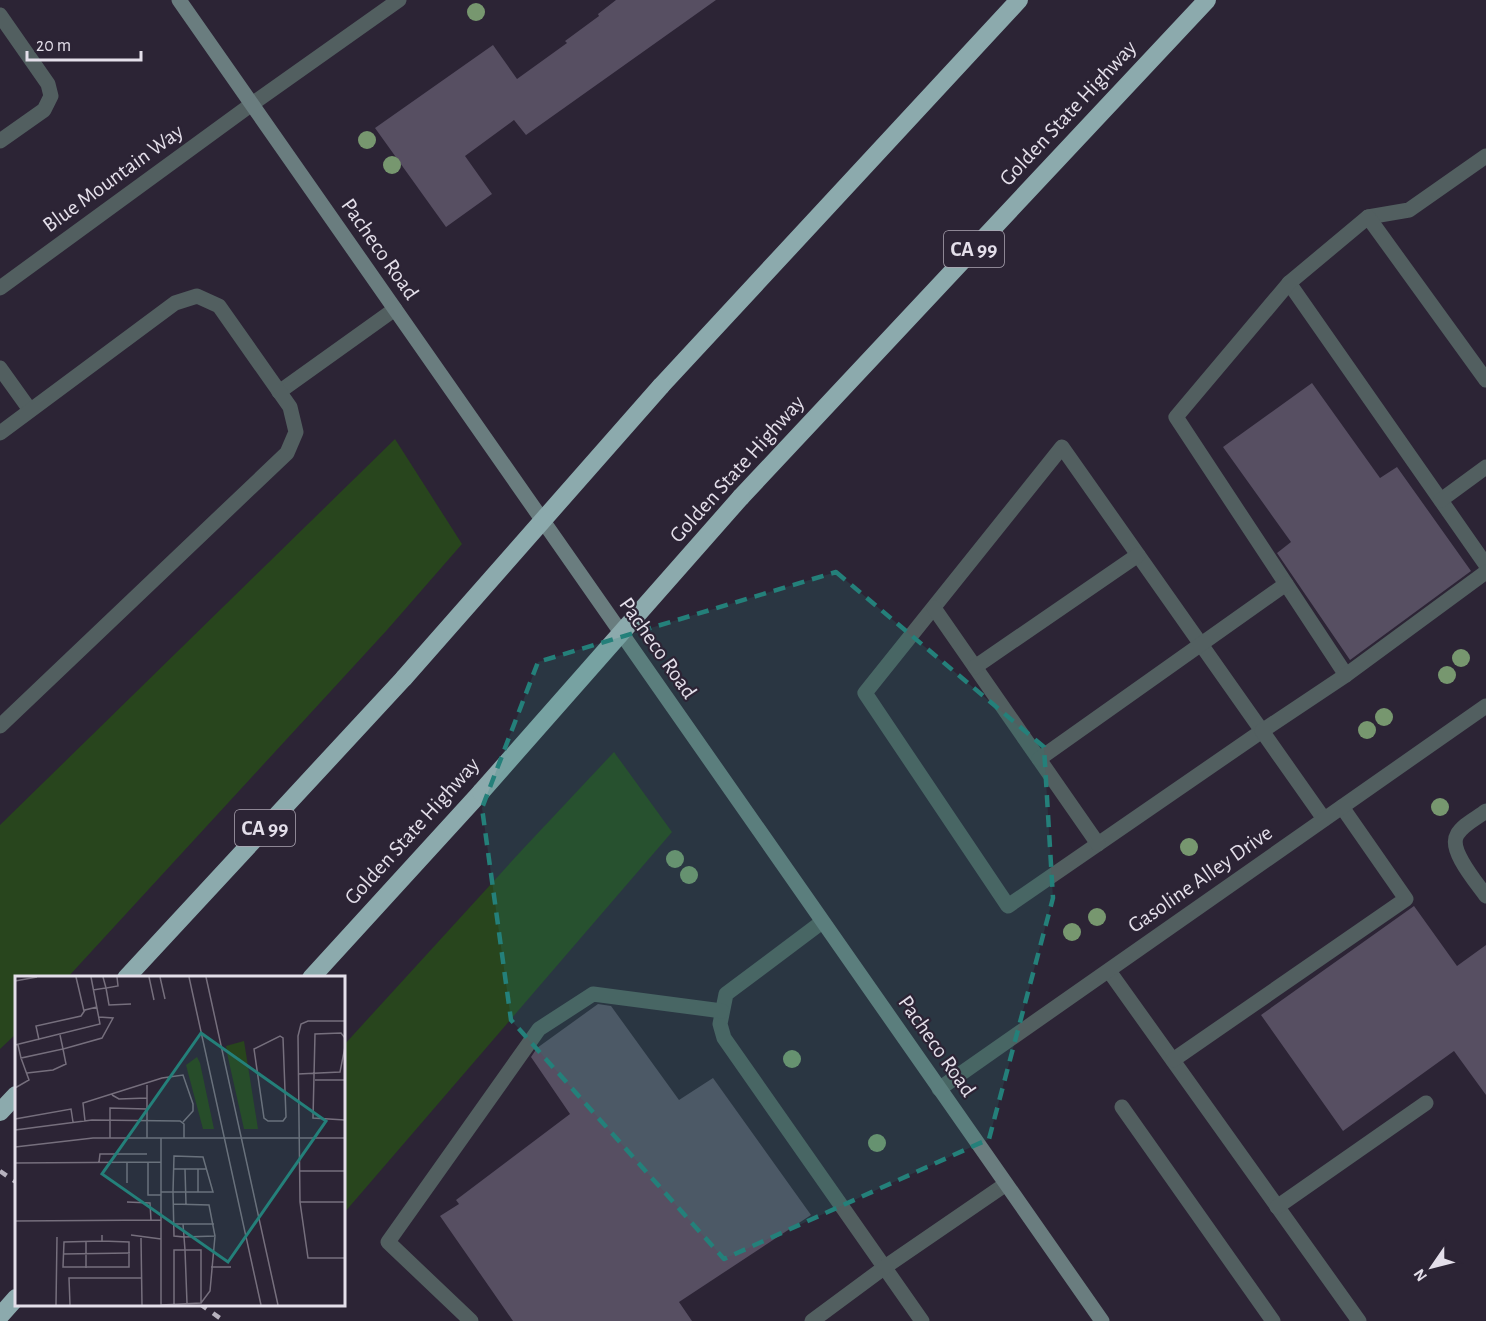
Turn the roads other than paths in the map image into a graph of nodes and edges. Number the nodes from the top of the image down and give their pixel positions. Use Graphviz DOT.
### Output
graph roads {
  1 [pos="179,0"];
  2 [pos="399,0"];
  3 [pos="1019,0"];
  4 [pos="1207,0"];
  5 [pos="0,15"];
  6 [pos="252,104"];
  7 [pos="0,141"];
  8 [pos="1486,156"];
  9 [pos="1368,217"];
  10 [pos="1289,283"];
  11 [pos="0,288"];
  12 [pos="395,309"];
  13 [pos="0,368"];
  14 [pos="1486,380"];
  15 [pos="279,392"];
  16 [pos="30,410"];
  17 [pos="0,433"];
  18 [pos="1486,467"];
  19 [pos="1441,500"];
  20 [pos="1138,555"];
  21 [pos="1486,565"];
  22 [pos="1486,572"];
  23 [pos="1286,584"];
  24 [pos="934,608"];
  25 [pos="1200,644"];
  26 [pos="975,667"];
  27 [pos="1346,675"];
  28 [pos="1486,706"];
  29 [pos="0,726"];
  30 [pos="1262,731"];
  31 [pos="1039,759"];
  32 [pos="1342,807"];
  33 [pos="1486,811"];
  34 [pos="1324,819"];
  35 [pos="1098,844"];
  36 [pos="1486,896"];
  37 [pos="822,922"];
  38 [pos="1109,971"];
  39 [pos="128,976"];
  40 [pos="313,976"];
  41 [pos="722,1011"];
  42 [pos="1173,1060"];
  43 [pos="939,1089"];
  44 [pos="15,1096"];
  45 [pos="1426,1103"];
  46 [pos="1122,1107"];
  47 [pos="0,1113"];
  48 [pos="1006,1184"];
  49 [pos="1278,1207"];
  50 [pos="885,1267"];
  51 [pos="15,1299"];
  52 [pos="0,1316"];
  53 [pos="471,1321"];
  54 [pos="812,1321"];
  55 [pos="922,1321"];
  56 [pos="1102,1321"];
  57 [pos="1273,1321"];
  58 [pos="1359,1321"];
  1 -- 6 [label="street, Pacheco Road"];
  2 -- 6 [label="street, Blue Mountain Way"];
  3 -- 39 [label="highway, CA 99, bridge"];
  4 -- 40 [label="highway, Golden State Highway / CA 99, bridge"];
  5 -- 7 [label="street"];
  6 -- 11 [label="street, Blue Mountain Way"];
  6 -- 12 [label="street, Pacheco Road"];
  8 -- 9 [label="street"];
  9 -- 10 [label="street"];
  9 -- 14 [label="street"];
  10 -- 19 [label="street"];
  10 -- 23 [label="street"];
  12 -- 15 [label="street"];
  12 -- 37 [label="street, Pacheco Road"];
  13 -- 16 [label="street"];
  15 -- 16 [label="street"];
  15 -- 29 [label="street"];
  16 -- 17 [label="street"];
  18 -- 19 [label="street"];
  19 -- 21 [label="street"];
  20 -- 24 [label="street"];
  20 -- 25 [label="street"];
  20 -- 26 [label="street"];
  22 -- 27 [label="street"];
  23 -- 25 [label="street"];
  23 -- 27 [label="street"];
  24 -- 26 [label="street"];
  24 -- 35 [label="street"];
  25 -- 30 [label="street"];
  25 -- 31 [label="street"];
  26 -- 31 [label="street"];
  27 -- 30 [label="street"];
  28 -- 32 [label="street, Gasoline Alley Drive"];
  30 -- 34 [label="street"];
  30 -- 35 [label="street"];
  31 -- 35 [label="street"];
  32 -- 34 [label="street, Gasoline Alley Drive"];
  32 -- 42 [label="street"];
  33 -- 36 [label="street"];
  34 -- 38 [label="street, Gasoline Alley Drive"];
  37 -- 41 [label="street"];
  37 -- 43 [label="street, Pacheco Road"];
  38 -- 42 [label="street"];
  38 -- 43 [label="street, Gasoline Alley Drive"];
  41 -- 50 [label="street"];
  41 -- 53 [label="street"];
  42 -- 49 [label="street"];
  43 -- 48 [label="street, Pacheco Road"];
  44 -- 47 [label="highway"];
  45 -- 49 [label="street"];
  46 -- 57 [label="street"];
  48 -- 50 [label="street"];
  48 -- 56 [label="street, Pacheco Road"];
  49 -- 58 [label="street"];
  50 -- 54 [label="street"];
  50 -- 55 [label="street"];
  51 -- 52 [label="highway"];
}
